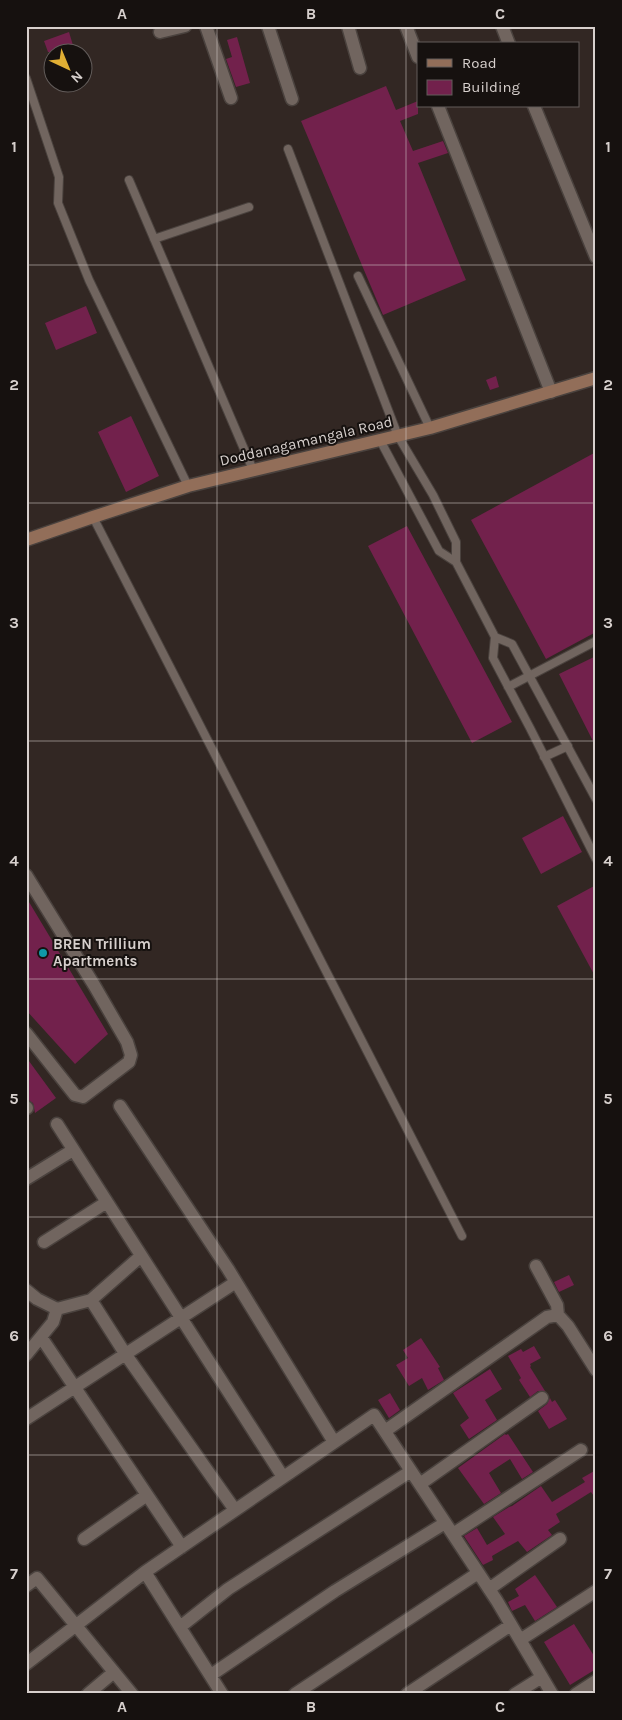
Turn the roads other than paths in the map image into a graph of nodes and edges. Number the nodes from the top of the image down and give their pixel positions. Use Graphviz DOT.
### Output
graph roads {
  1 [pos="185,26"];
  2 [pos="206,26"];
  3 [pos="268,26"];
  4 [pos="348,26"];
  5 [pos="406,26"];
  6 [pos="502,26"];
  7 [pos="160,32"];
  8 [pos="508,42"];
  9 [pos="417,54"];
  10 [pos="360,68"];
  11 [pos="26,78"];
  12 [pos="231,98"];
  13 [pos="292,100"];
  14 [pos="439,108"];
  15 [pos="535,108"];
  16 [pos="288,149"];
  17 [pos="129,180"];
  18 [pos="249,207"];
  19 [pos="154,239"];
  20 [pos="596,257"];
  21 [pos="358,276"];
  22 [pos="596,378"];
  23 [pos="552,392"];
  24 [pos="430,428"];
  25 [pos="398,436"];
  26 [pos="380,440"];
  27 [pos="253,470"];
  28 [pos="188,486"];
  29 [pos="93,516"];
  30 [pos="26,540"];
  31 [pos="456,562"];
  32 [pos="495,637"];
  33 [pos="596,641"];
  34 [pos="530,676"];
  35 [pos="508,687"];
  36 [pos="568,746"];
  37 [pos="544,757"];
  38 [pos="596,798"];
  39 [pos="596,859"];
  40 [pos="26,875"];
  41 [pos="26,1032"];
  42 [pos="120,1106"];
  43 [pos="57,1124"];
  44 [pos="73,1150"];
  45 [pos="26,1179"];
  46 [pos="106,1202"];
  47 [pos="462,1236"];
  48 [pos="44,1242"];
  49 [pos="141,1256"];
  50 [pos="536,1266"];
  51 [pos="236,1282"];
  52 [pos="26,1290"];
  53 [pos="91,1300"];
  54 [pos="57,1309"];
  55 [pos="558,1315"];
  56 [pos="181,1319"];
  57 [pos="41,1337"];
  58 [pos="26,1355"];
  59 [pos="126,1355"];
  60 [pos="596,1370"];
  61 [pos="75,1388"];
  62 [pos="542,1398"];
  63 [pos="26,1420"];
  64 [pos="385,1432"];
  65 [pos="334,1442"];
  66 [pos="581,1450"];
  67 [pos="411,1471"];
  68 [pos="283,1477"];
  69 [pos="420,1484"];
  70 [pos="147,1495"];
  71 [pos="235,1510"];
  72 [pos="445,1523"];
  73 [pos="453,1534"];
  74 [pos="84,1539"];
  75 [pos="560,1539"];
  76 [pos="182,1547"];
  77 [pos="145,1572"];
  78 [pos="478,1572"];
  79 [pos="26,1586"];
  80 [pos="489,1589"];
  81 [pos="596,1591"];
  82 [pos="76,1625"];
  83 [pos="511,1625"];
  84 [pos="180,1627"];
  85 [pos="520,1640"];
  86 [pos="26,1664"];
  87 [pos="114,1672"];
  88 [pos="211,1675"];
  89 [pos="542,1678"];
  90 [pos="596,1681"];
  91 [pos="88,1694"];
  92 [pos="132,1694"];
  93 [pos="222,1694"];
  94 [pos="295,1694"];
  95 [pos="407,1694"];
  96 [pos="515,1694"];
  97 [pos="552,1694"];
  98 [pos="576,1694"];
  1 -- 7 [label="street"];
  2 -- 12 [label="street"];
  3 -- 13 [label="street"];
  4 -- 10 [label="street"];
  5 -- 9 [label="street"];
  6 -- 8 [label="street"];
  11 -- 28 [label="lane"];
  14 -- 23 [label="street"];
  15 -- 20 [label="street"];
  16 -- 25 [label="lane"];
  17 -- 19 [label="lane"];
  18 -- 19 [label="lane"];
  19 -- 27 [label="lane"];
  21 -- 24 [label="lane"];
  22 -- 23 [label="street, Doddanagamangala Road"];
  23 -- 24 [label="street, Doddanagamangala Road"];
  24 -- 25 [label="street, Doddanagamangala Road"];
  25 -- 26 [label="street, Doddanagamangala Road"];
  25 -- 31 [label="lane"];
  26 -- 27 [label="street, Doddanagamangala Road"];
  26 -- 31 [label="lane"];
  27 -- 28 [label="street, Doddanagamangala Road"];
  28 -- 29 [label="street, Doddanagamangala Road"];
  29 -- 30 [label="street, Doddanagamangala Road"];
  29 -- 47 [label="lane"];
  31 -- 32 [label="lane"];
  32 -- 34 [label="lane"];
  32 -- 35 [label="lane"];
  33 -- 34 [label="lane"];
  34 -- 35 [label="lane"];
  34 -- 36 [label="lane"];
  35 -- 37 [label="lane"];
  36 -- 37 [label="lane"];
  36 -- 38 [label="lane"];
  37 -- 39 [label="lane"];
  40 -- 41 [label="street"];
  42 -- 51 [label="street"];
  43 -- 44 [label="street"];
  44 -- 45 [label="street"];
  44 -- 46 [label="street"];
  46 -- 48 [label="street"];
  46 -- 49 [label="street"];
  49 -- 53 [label="street"];
  49 -- 56 [label="street"];
  50 -- 55 [label="street"];
  51 -- 56 [label="street"];
  51 -- 65 [label="street"];
  52 -- 54 [label="street"];
  53 -- 54 [label="street"];
  53 -- 59 [label="street"];
  54 -- 57 [label="street"];
  55 -- 60 [label="street"];
  55 -- 64 [label="street"];
  56 -- 59 [label="street"];
  56 -- 68 [label="street"];
  57 -- 58 [label="street"];
  57 -- 61 [label="street"];
  59 -- 61 [label="street"];
  59 -- 71 [label="street"];
  61 -- 63 [label="street"];
  61 -- 70 [label="street"];
  62 -- 69 [label="street"];
  64 -- 65 [label="street"];
  64 -- 67 [label="street"];
  65 -- 68 [label="street"];
  66 -- 73 [label="street"];
  67 -- 69 [label="street"];
  67 -- 84 [label="street"];
  68 -- 71 [label="street"];
  69 -- 72 [label="street"];
  70 -- 74 [label="street"];
  70 -- 76 [label="street"];
  71 -- 76 [label="street"];
  72 -- 73 [label="street"];
  72 -- 88 [label="street"];
  73 -- 78 [label="street"];
  75 -- 80 [label="street"];
  76 -- 77 [label="street"];
  77 -- 82 [label="street"];
  77 -- 84 [label="street"];
  78 -- 80 [label="street"];
  78 -- 94 [label="street"];
  79 -- 82 [label="street"];
  80 -- 83 [label="street"];
  81 -- 85 [label="street"];
  82 -- 86 [label="street"];
  82 -- 87 [label="street"];
  83 -- 85 [label="street"];
  83 -- 95 [label="street"];
  84 -- 88 [label="street"];
  85 -- 89 [label="street"];
  87 -- 91 [label="street"];
  87 -- 92 [label="street"];
  88 -- 93 [label="street"];
  89 -- 96 [label="street"];
  89 -- 97 [label="street"];
  90 -- 98 [label="street"];
}
